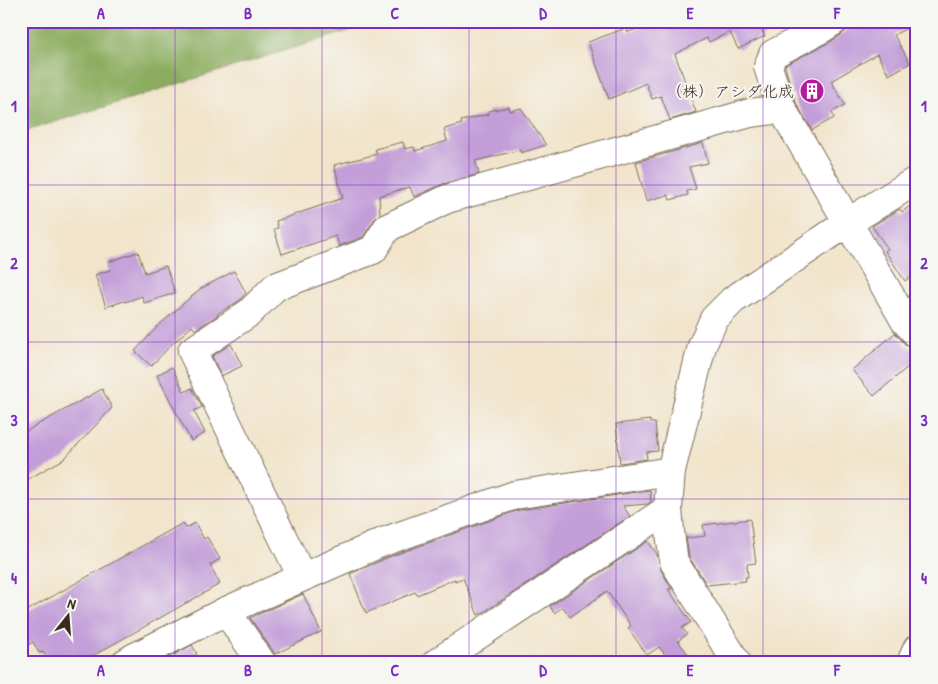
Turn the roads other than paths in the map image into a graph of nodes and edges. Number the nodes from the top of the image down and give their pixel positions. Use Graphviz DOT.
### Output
graph roads {
  1 [pos="834,21"];
  2 [pos="782,109"];
  3 [pos="917,180"];
  4 [pos="847,223"];
  5 [pos="917,334"];
  6 [pos="671,471"];
  7 [pos="668,509"];
  8 [pos="302,577"];
  9 [pos="226,611"];
  10 [pos="917,649"];
  11 [pos="125,663"];
  12 [pos="262,663"];
  13 [pos="436,663"];
  14 [pos="737,663"];
  15 [pos="911,663"];
  1 -- 2 [label="street"];
  2 -- 4 [label="street"];
  2 -- 8 [label="street"];
  3 -- 4 [label="street"];
  4 -- 5 [label="street"];
  4 -- 6 [label="street"];
  6 -- 7 [label="street"];
  6 -- 8 [label="street"];
  7 -- 13 [label="street"];
  7 -- 14 [label="street"];
  8 -- 9 [label="street"];
  9 -- 11 [label="street"];
  9 -- 12 [label="street"];
  10 -- 15 [label="street"];
}
